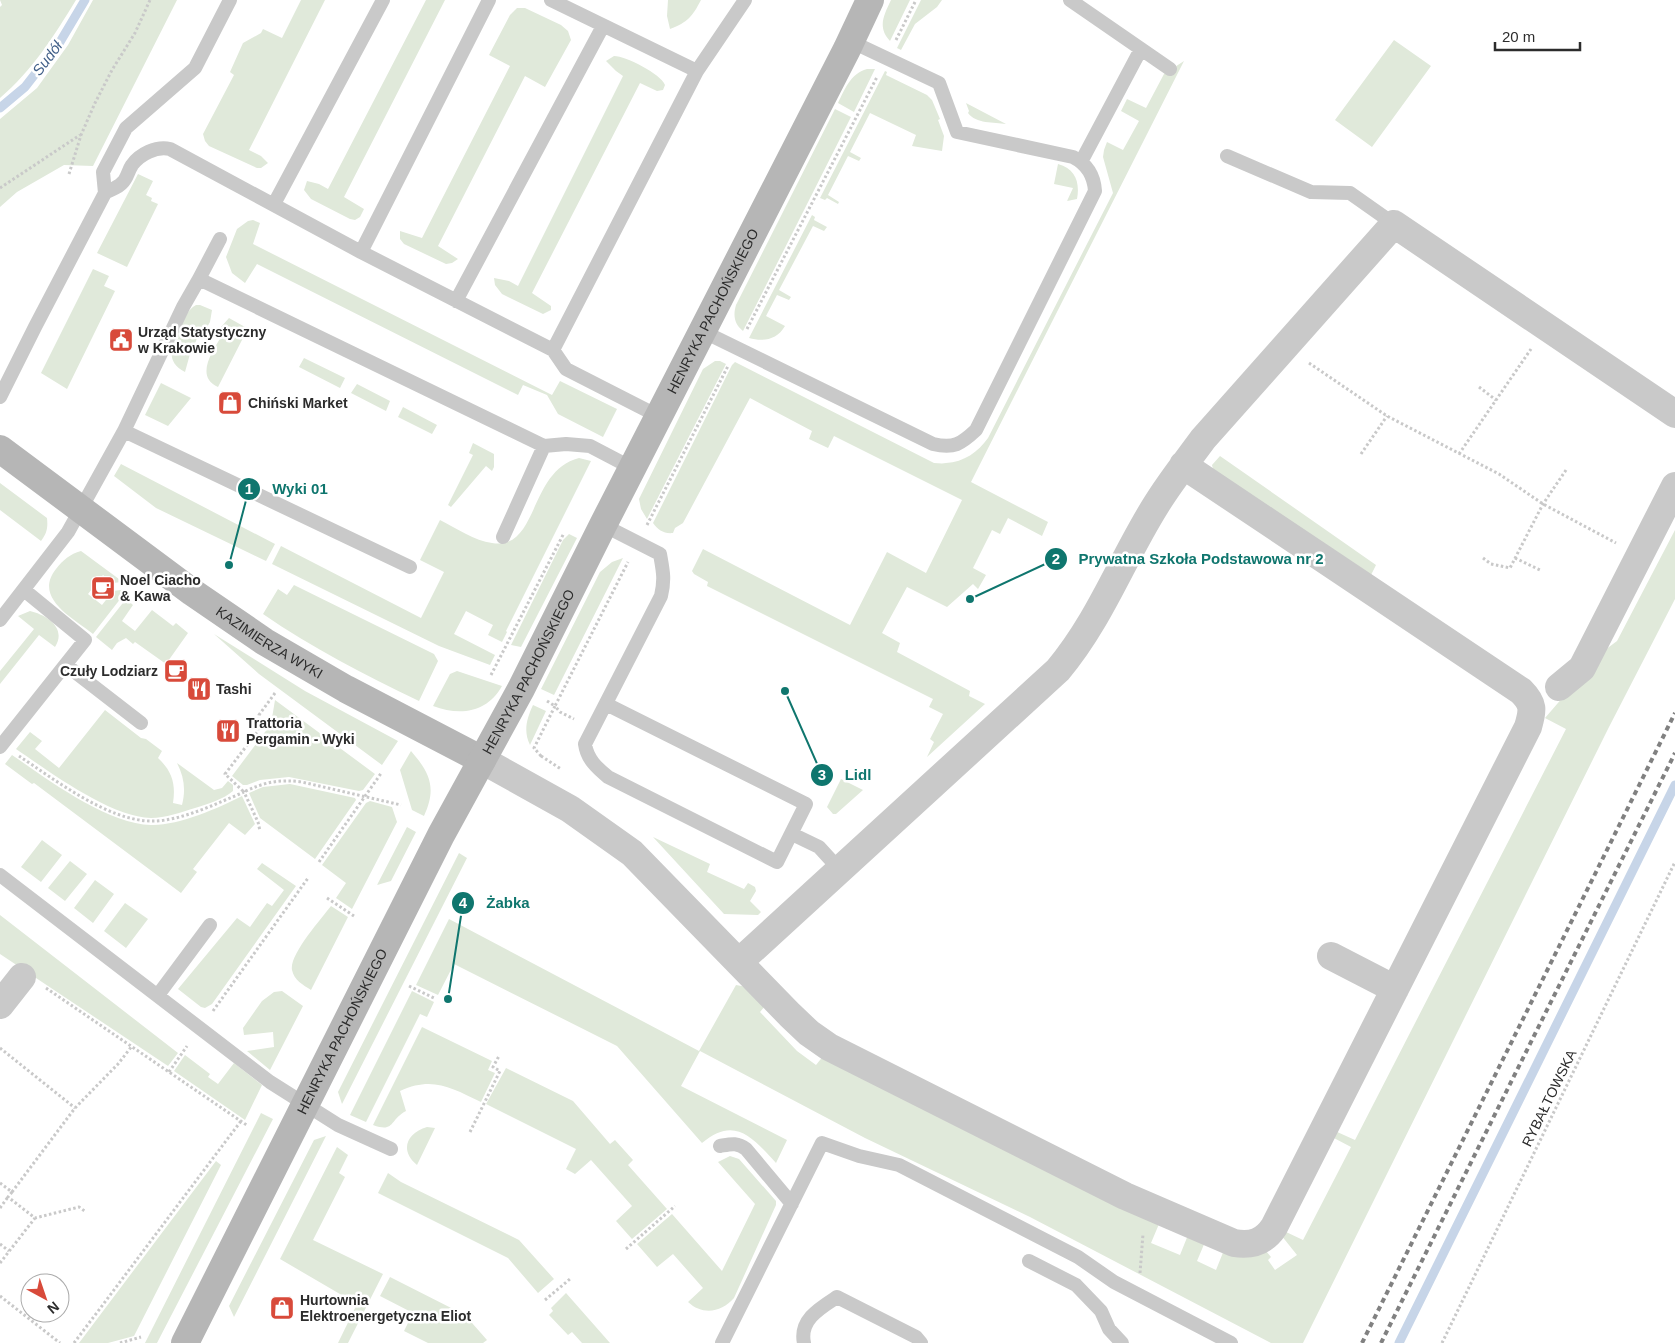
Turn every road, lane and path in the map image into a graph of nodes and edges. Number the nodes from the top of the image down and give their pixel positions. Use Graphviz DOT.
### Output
graph roads {
  1 [pos="150,0"];
  2 [pos="230,0"];
  3 [pos="383,0"];
  4 [pos="489,0"];
  5 [pos="550,0"];
  6 [pos="745,0"];
  7 [pos="870,0"];
  8 [pos="1070,0"];
  9 [pos="603,26"];
  10 [pos="850,41"];
  11 [pos="1141,49"];
  12 [pos="1170,69"];
  13 [pos="697,71"];
  14 [pos="81,135"];
  15 [pos="1227,156"];
  16 [pos="1081,162"];
  17 [pos="69,174"];
  18 [pos="0,188"];
  19 [pos="105,193"];
  20 [pos="274,204"];
  21 [pos="1394,224"];
  22 [pos="220,239"];
  23 [pos="361,252"];
  24 [pos="199,279"];
  25 [pos="456,301"];
  26 [pos="1546,327"];
  27 [pos="702,331"];
  28 [pos="553,350"];
  29 [pos="1308,362"];
  30 [pos="1479,387"];
  31 [pos="0,397"];
  32 [pos="1496,400"];
  33 [pos="1675,414"];
  34 [pos="658,416"];
  35 [pos="1387,416"];
  36 [pos="124,432"];
  37 [pos="544,446"];
  38 [pos="0,449"];
  39 [pos="1361,454"];
  40 [pos="1459,454"];
  41 [pos="1184,465"];
  42 [pos="632,468"];
  43 [pos="1566,470"];
  44 [pos="1675,486"];
  45 [pos="1543,504"];
  46 [pos="81,510"];
  47 [pos="603,525"];
  48 [pos="564,533"];
  49 [pos="502,537"];
  50 [pos="1640,556"];
  51 [pos="1483,558"];
  52 [pos="1515,558"];
  53 [pos="410,567"];
  54 [pos="1540,570"];
  55 [pos="24,590"];
  56 [pos="0,620"];
  57 [pos="66,665"];
  58 [pos="491,675"];
  59 [pos="1559,687"];
  60 [pos="275,693"];
  61 [pos="606,704"];
  62 [pos="555,706"];
  63 [pos="141,722"];
  64 [pos="0,747"];
  65 [pos="14,752"];
  66 [pos="541,756"];
  67 [pos="482,760"];
  68 [pos="539,761"];
  69 [pos="382,772"];
  70 [pos="565,772"];
  71 [pos="244,792"];
  72 [pos="365,797"];
  73 [pos="400,804"];
  74 [pos="260,831"];
  75 [pos="792,834"];
  76 [pos="319,862"];
  77 [pos="1675,862"];
  78 [pos="840,870"];
  79 [pos="0,875"];
  80 [pos="308,878"];
  81 [pos="326,898"];
  82 [pos="354,916"];
  83 [pos="210,925"];
  84 [pos="1331,956"];
  85 [pos="739,962"];
  86 [pos="31,981"];
  87 [pos="409,986"];
  88 [pos="1395,989"];
  89 [pos="158,995"];
  90 [pos="436,999"];
  91 [pos="0,1005"];
  92 [pos="212,1012"];
  93 [pos="190,1041"];
  94 [pos="132,1046"];
  95 [pos="0,1048"];
  96 [pos="499,1056"];
  97 [pos="169,1072"];
  98 [pos="305,1105"];
  99 [pos="75,1108"];
  100 [pos="241,1122"];
  101 [pos="248,1126"];
  102 [pos="470,1132"];
  103 [pos="720,1146"];
  104 [pos="391,1149"];
  105 [pos="0,1183"];
  106 [pos="12,1192"];
  107 [pos="8,1197"];
  108 [pos="792,1204"];
  109 [pos="675,1206"];
  110 [pos="0,1208"];
  111 [pos="86,1212"];
  112 [pos="35,1218"];
  113 [pos="1144,1229"];
  114 [pos="0,1244"];
  115 [pos="626,1249"];
  116 [pos="9,1251"];
  117 [pos="1029,1261"];
  118 [pos="0,1263"];
  119 [pos="1140,1271"];
  120 [pos="570,1279"];
  121 [pos="0,1296"];
  122 [pos="544,1300"];
  123 [pos="141,1337"];
  124 [pos="60,1343"];
  125 [pos="74,1343"];
  126 [pos="120,1343"];
  127 [pos="185,1343"];
  128 [pos="722,1343"];
  129 [pos="804,1343"];
  130 [pos="921,1343"];
  131 [pos="1122,1343"];
  132 [pos="1231,1343"];
  133 [pos="1442,1343"];
  1 -- 14 [label="path"];
  2 -- 19 [label="lane"];
  3 -- 20 [label="lane"];
  4 -- 23 [label="lane"];
  5 -- 9 [label="lane"];
  6 -- 13 [label="lane"];
  7 -- 10 [label="street, HENRYKA PACHOŃSKIEGO"];
  8 -- 11 [label="lane"];
  9 -- 13 [label="lane"];
  9 -- 25 [label="lane"];
  10 -- 16 [label="lane"];
  10 -- 27 [label="street, HENRYKA PACHOŃSKIEGO"];
  11 -- 12 [label="lane"];
  11 -- 16 [label="lane"];
  13 -- 28 [label="lane"];
  14 -- 17 [label="path"];
  14 -- 18 [label="path"];
  15 -- 21 [label="lane"];
  16 -- 27 [label="lane"];
  19 -- 20 [label="lane"];
  19 -- 31 [label="lane"];
  20 -- 23 [label="lane"];
  21 -- 26 [label="street"];
  21 -- 41 [label="street"];
  22 -- 24 [label="lane"];
  23 -- 25 [label="lane"];
  24 -- 36 [label="lane"];
  24 -- 37 [label="lane"];
  25 -- 28 [label="lane"];
  26 -- 32 [label="path"];
  26 -- 33 [label="street"];
  27 -- 34 [label="street, HENRYKA PACHOŃSKIEGO"];
  28 -- 34 [label="lane"];
  29 -- 35 [label="path"];
  30 -- 32 [label="path"];
  32 -- 40 [label="path"];
  34 -- 42 [label="street, HENRYKA PACHOŃSKIEGO"];
  35 -- 39 [label="path"];
  35 -- 40 [label="path"];
  36 -- 46 [label="lane"];
  36 -- 53 [label="lane"];
  37 -- 42 [label="lane"];
  37 -- 49 [label="lane"];
  38 -- 46 [label="street, KAZIMIERZA WYKI"];
  40 -- 45 [label="path"];
  41 -- 78 [label="street"];
  41 -- 88 [label="street"];
  42 -- 47 [label="street, HENRYKA PACHOŃSKIEGO"];
  43 -- 45 [label="path"];
  44 -- 50 [label="street"];
  45 -- 50 [label="path"];
  45 -- 52 [label="path"];
  46 -- 55 [label="lane"];
  46 -- 67 [label="street, KAZIMIERZA WYKI"];
  47 -- 61 [label="lane"];
  47 -- 67 [label="street, HENRYKA PACHOŃSKIEGO"];
  48 -- 58 [label="path"];
  50 -- 59 [label="street"];
  51 -- 52 [label="path"];
  52 -- 54 [label="path"];
  55 -- 56 [label="lane"];
  55 -- 57 [label="lane"];
  57 -- 63 [label="lane"];
  57 -- 64 [label="lane"];
  60 -- 71 [label="path"];
  61 -- 75 [label="lane"];
  61 -- 75 [label="lane"];
  62 -- 66 [label="path"];
  65 -- 71 [label="path"];
  66 -- 68 [label="path"];
  66 -- 70 [label="path"];
  67 -- 85 [label="street"];
  67 -- 98 [label="street, HENRYKA PACHOŃSKIEGO"];
  69 -- 72 [label="path"];
  71 -- 72 [label="path"];
  71 -- 74 [label="path"];
  72 -- 73 [label="path"];
  72 -- 76 [label="path"];
  75 -- 78 [label="lane"];
  77 -- 133 [label="path, RYBAŁTOWSKA"];
  78 -- 85 [label="street"];
  79 -- 89 [label="lane"];
  80 -- 92 [label="path"];
  81 -- 82 [label="path"];
  83 -- 89 [label="lane"];
  84 -- 88 [label="street"];
  85 -- 88 [label="street"];
  86 -- 91 [label="street"];
  86 -- 94 [label="path"];
  87 -- 90 [label="path"];
  89 -- 98 [label="lane"];
  93 -- 97 [label="path"];
  94 -- 97 [label="path"];
  94 -- 99 [label="path"];
  95 -- 99 [label="path"];
  96 -- 102 [label="path"];
  97 -- 100 [label="path"];
  98 -- 104 [label="lane"];
  98 -- 127 [label="street, HENRYKA PACHOŃSKIEGO"];
  99 -- 106 [label="path"];
  100 -- 101 [label="path"];
  100 -- 125 [label="path"];
  103 -- 108 [label="lane"];
  105 -- 106 [label="path"];
  106 -- 107 [label="path"];
  107 -- 110 [label="path"];
  107 -- 112 [label="path"];
  108 -- 128 [label="lane"];
  108 -- 132 [label="lane"];
  109 -- 115 [label="path"];
  111 -- 112 [label="path"];
  112 -- 116 [label="path"];
  113 -- 119 [label="path"];
  114 -- 116 [label="path"];
  116 -- 118 [label="path"];
  117 -- 131 [label="lane"];
  120 -- 122 [label="path"];
  121 -- 124 [label="path"];
  123 -- 126 [label="path"];
  129 -- 130 [label="lane"];
}
